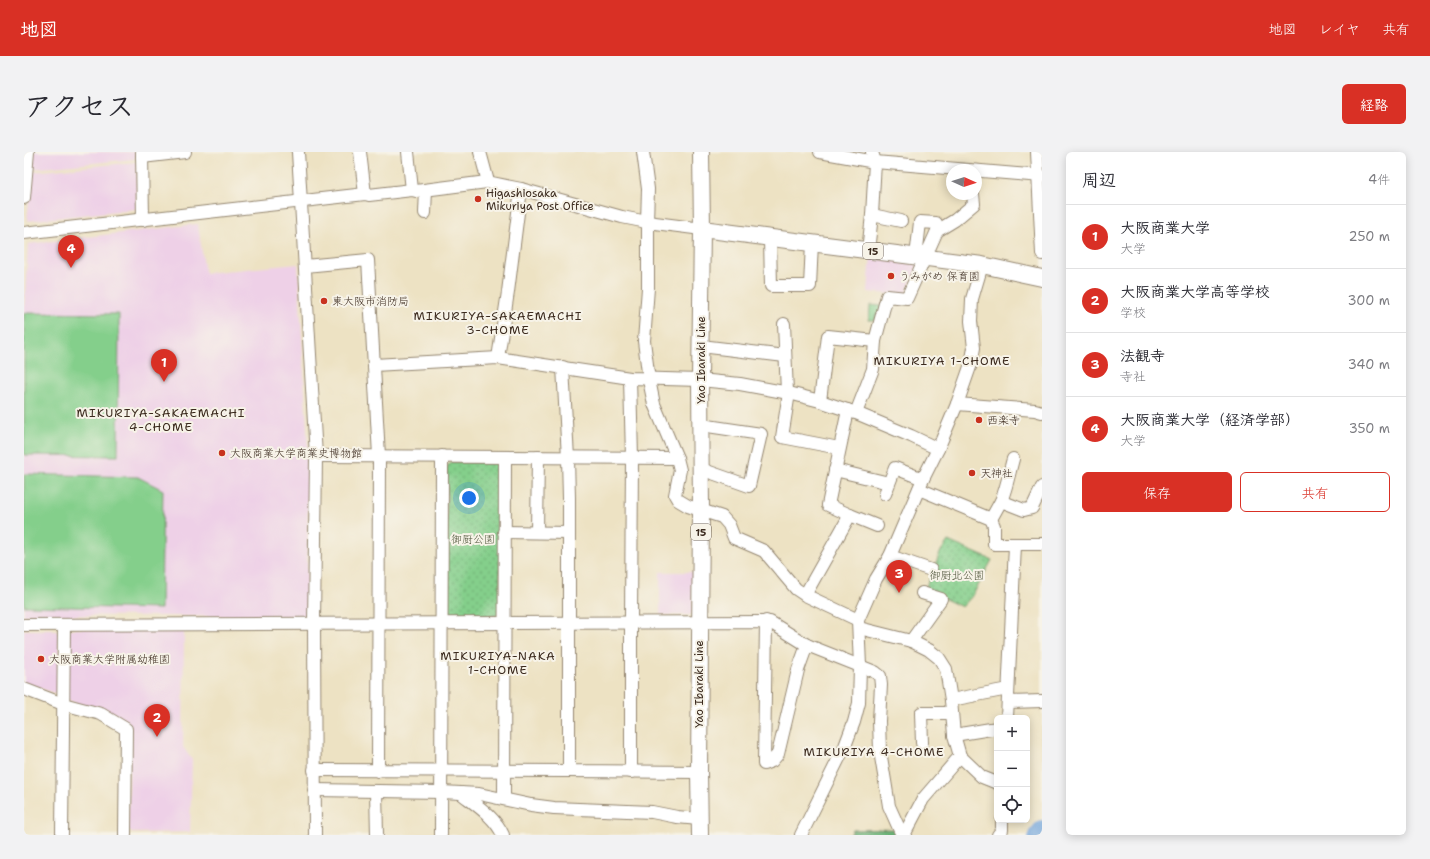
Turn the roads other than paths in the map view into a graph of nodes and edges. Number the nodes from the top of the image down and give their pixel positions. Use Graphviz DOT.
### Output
graph roads {
  1 [pos="28,152"];
  2 [pos="184,152"];
  3 [pos="298,152"];
  4 [pos="360,152"];
  5 [pos="408,152"];
  6 [pos="480,152"];
  7 [pos="643,152"];
  8 [pos="701,152"];
  9 [pos="820,152"];
  10 [pos="1037,152"];
  11 [pos="142,154"];
  12 [pos="873,157"];
  13 [pos="946,166"];
  14 [pos="982,171"];
  15 [pos="1040,176"];
  16 [pos="487,182"];
  17 [pos="521,189"];
  18 [pos="412,190"];
  19 [pos="426,190"];
  20 [pos="365,194"];
  21 [pos="24,198"];
  22 [pos="974,200"];
  23 [pos="301,201"];
  24 [pos="425,213"];
  25 [pos="872,215"];
  26 [pos="143,220"];
  27 [pos="901,221"];
  28 [pos="647,222"];
  29 [pos="936,223"];
  30 [pos="702,229"];
  31 [pos="24,233"];
  32 [pos="770,238"];
  33 [pos="812,243"];
  34 [pos="868,250"];
  35 [pos="1042,254"];
  36 [pos="920,257"];
  37 [pos="982,264"];
  38 [pos="305,266"];
  39 [pos="1042,278"];
  40 [pos="784,324"];
  41 [pos="875,341"];
  42 [pos="701,346"];
  43 [pos="785,356"];
  44 [pos="498,358"];
  45 [pos="374,365"];
  46 [pos="563,367"];
  47 [pos="630,378"];
  48 [pos="649,380"];
  49 [pos="700,380"];
  50 [pos="788,392"];
  51 [pos="820,400"];
  52 [pos="957,404"];
  53 [pos="852,412"];
  54 [pos="1042,412"];
  55 [pos="701,425"];
  56 [pos="840,448"];
  57 [pos="938,449"];
  58 [pos="316,456"];
  59 [pos="379,456"];
  60 [pos="442,456"];
  61 [pos="505,456"];
  62 [pos="538,457"];
  63 [pos="568,458"];
  64 [pos="632,458"];
  65 [pos="677,458"];
  66 [pos="1013,459"];
  67 [pos="701,469"];
  68 [pos="835,470"];
  69 [pos="921,484"];
  70 [pos="1042,486"];
  71 [pos="1001,501"];
  72 [pos="701,511"];
  73 [pos="850,515"];
  74 [pos="991,519"];
  75 [pos="877,526"];
  76 [pos="504,532"];
  77 [pos="537,532"];
  78 [pos="569,533"];
  79 [pos="1042,544"];
  80 [pos="1015,545"];
  81 [pos="890,556"];
  82 [pos="931,570"];
  83 [pos="922,593"];
  84 [pos="806,595"];
  85 [pos="766,621"];
  86 [pos="568,622"];
  87 [pos="631,622"];
  88 [pos="700,622"];
  89 [pos="442,623"];
  90 [pos="504,623"];
  91 [pos="314,624"];
  92 [pos="378,624"];
  93 [pos="858,624"];
  94 [pos="24,625"];
  95 [pos="64,625"];
  96 [pos="911,641"];
  97 [pos="807,645"];
  98 [pos="860,666"];
  99 [pos="24,689"];
  100 [pos="1008,689"];
  101 [pos="951,700"];
  102 [pos="1042,701"];
  103 [pos="1008,702"];
  104 [pos="62,704"];
  105 [pos="952,713"];
  106 [pos="1007,715"];
  107 [pos="994,729"];
  108 [pos="954,736"];
  109 [pos="922,743"];
  110 [pos="960,756"];
  111 [pos="314,770"];
  112 [pos="442,770"];
  113 [pos="504,770"];
  114 [pos="378,771"];
  115 [pos="569,771"];
  116 [pos="631,772"];
  117 [pos="699,772"];
  118 [pos="994,782"];
  119 [pos="314,790"];
  120 [pos="376,791"];
  121 [pos="442,792"];
  122 [pos="460,793"];
  123 [pos="504,799"];
  124 [pos="1002,823"];
  125 [pos="700,827"];
  126 [pos="62,835"];
  127 [pos="125,835"];
  128 [pos="315,835"];
  129 [pos="377,835"];
  130 [pos="441,835"];
  131 [pos="503,835"];
  132 [pos="801,835"];
  133 [pos="903,835"];
  134 [pos="998,835"];
  1 -- 21 [label="street"];
  2 -- 11 [label="street"];
  3 -- 23 [label="street"];
  4 -- 20 [label="street"];
  5 -- 18 [label="street"];
  6 -- 16 [label="street"];
  7 -- 28 [label="street"];
  8 -- 30 [label="main road, Yao Ibaraki Line"];
  9 -- 12 [label="street"];
  10 -- 15 [label="street"];
  11 -- 26 [label="street"];
  12 -- 13 [label="street"];
  12 -- 25 [label="street"];
  14 -- 15 [label="street"];
  15 -- 35 [label="street"];
  16 -- 17 [label="street"];
  16 -- 19 [label="street"];
  17 -- 28 [label="street"];
  17 -- 44 [label="street"];
  18 -- 19 [label="street"];
  18 -- 20 [label="street"];
  19 -- 24 [label="street"];
  20 -- 23 [label="street"];
  22 -- 36 [label="street"];
  23 -- 26 [label="street"];
  23 -- 38 [label="street"];
  25 -- 27 [label="street"];
  25 -- 34 [label="street"];
  26 -- 31 [label="street"];
  28 -- 30 [label="street"];
  28 -- 48 [label="street"];
  29 -- 36 [label="street"];
  30 -- 32 [label="main road, 15"];
  30 -- 42 [label="main road, Yao Ibaraki Line / 15"];
  32 -- 33 [label="main road, 15"];
  32 -- 33 [label="street"];
  33 -- 34 [label="main road, 15"];
  34 -- 36 [label="main road, 15"];
  36 -- 37 [label="main road, 15"];
  36 -- 41 [label="street"];
  37 -- 39 [label="main road, 15"];
  37 -- 52 [label="street"];
  38 -- 45 [label="street"];
  38 -- 58 [label="street"];
  40 -- 43 [label="street"];
  41 -- 51 [label="street"];
  41 -- 53 [label="street"];
  42 -- 43 [label="street"];
  42 -- 49 [label="main road, Yao Ibaraki Line / 15"];
  43 -- 50 [label="street"];
  44 -- 45 [label="street"];
  44 -- 46 [label="street"];
  45 -- 59 [label="street"];
  46 -- 47 [label="street"];
  46 -- 63 [label="street"];
  47 -- 48 [label="street"];
  47 -- 64 [label="street"];
  48 -- 49 [label="street"];
  48 -- 65 [label="street"];
  49 -- 50 [label="street"];
  49 -- 55 [label="main road, Yao Ibaraki Line / 15"];
  50 -- 51 [label="street"];
  50 -- 56 [label="street"];
  51 -- 53 [label="street"];
  52 -- 54 [label="street"];
  52 -- 57 [label="street"];
  53 -- 56 [label="street"];
  53 -- 57 [label="street"];
  55 -- 67 [label="main road, Yao Ibaraki Line / 15"];
  55 -- 67 [label="street"];
  56 -- 68 [label="street"];
  57 -- 69 [label="street"];
  58 -- 59 [label="street"];
  58 -- 91 [label="street"];
  59 -- 60 [label="street"];
  59 -- 92 [label="street"];
  60 -- 61 [label="street"];
  60 -- 89 [label="street"];
  61 -- 62 [label="street"];
  61 -- 76 [label="street"];
  62 -- 63 [label="street"];
  62 -- 77 [label="street"];
  63 -- 64 [label="street"];
  63 -- 78 [label="street"];
  64 -- 65 [label="street"];
  64 -- 87 [label="street"];
  65 -- 72 [label="street"];
  66 -- 71 [label="street"];
  67 -- 72 [label="main road, Yao Ibaraki Line / 15"];
  68 -- 69 [label="street"];
  68 -- 73 [label="street"];
  69 -- 74 [label="street"];
  69 -- 81 [label="street"];
  70 -- 71 [label="street"];
  71 -- 74 [label="street"];
  72 -- 84 [label="street"];
  72 -- 88 [label="main road, Yao Ibaraki Line / 15"];
  73 -- 75 [label="street"];
  73 -- 84 [label="street"];
  74 -- 80 [label="street"];
  76 -- 77 [label="street"];
  76 -- 90 [label="street"];
  77 -- 78 [label="street"];
  78 -- 86 [label="street"];
  79 -- 80 [label="street"];
  80 -- 100 [label="street"];
  81 -- 82 [label="street"];
  81 -- 93 [label="street"];
  83 -- 96 [label="street"];
  84 -- 93 [label="street"];
  85 -- 88 [label="street"];
  85 -- 97 [label="street"];
  85 -- 97 [label="street"];
  86 -- 87 [label="street"];
  86 -- 90 [label="street"];
  86 -- 115 [label="street"];
  87 -- 88 [label="street"];
  87 -- 116 [label="street"];
  88 -- 117 [label="main road, Yao Ibaraki Line / 15"];
  89 -- 90 [label="street"];
  89 -- 92 [label="street"];
  89 -- 112 [label="street"];
  90 -- 113 [label="street"];
  91 -- 92 [label="street"];
  91 -- 95 [label="street"];
  91 -- 111 [label="street"];
  92 -- 114 [label="street"];
  93 -- 96 [label="street"];
  93 -- 98 [label="street"];
  94 -- 95 [label="street"];
  95 -- 104 [label="street"];
  96 -- 101 [label="street"];
  97 -- 98 [label="street"];
  98 -- 132 [label="street"];
  98 -- 133 [label="street"];
  99 -- 104 [label="street"];
  100 -- 101 [label="street"];
  100 -- 103 [label="street"];
  101 -- 105 [label="street"];
  102 -- 103 [label="street"];
  103 -- 106 [label="street"];
  104 -- 126 [label="street"];
  104 -- 127 [label="street"];
  105 -- 108 [label="street"];
  105 -- 109 [label="street"];
  107 -- 108 [label="street"];
  108 -- 110 [label="street"];
  110 -- 118 [label="street"];
  110 -- 133 [label="street"];
  111 -- 114 [label="street"];
  111 -- 119 [label="street"];
  112 -- 113 [label="street"];
  112 -- 114 [label="street"];
  112 -- 121 [label="street"];
  113 -- 115 [label="street"];
  113 -- 123 [label="street"];
  115 -- 116 [label="street"];
  116 -- 117 [label="street"];
  117 -- 125 [label="main road, Yao Ibaraki Line / 15"];
  119 -- 120 [label="street"];
  119 -- 128 [label="street"];
  120 -- 121 [label="street"];
  120 -- 129 [label="street"];
  121 -- 122 [label="street"];
  121 -- 130 [label="street"];
  122 -- 123 [label="street"];
  122 -- 131 [label="street"];
  123 -- 125 [label="street"];
  124 -- 134 [label="street"];
}
